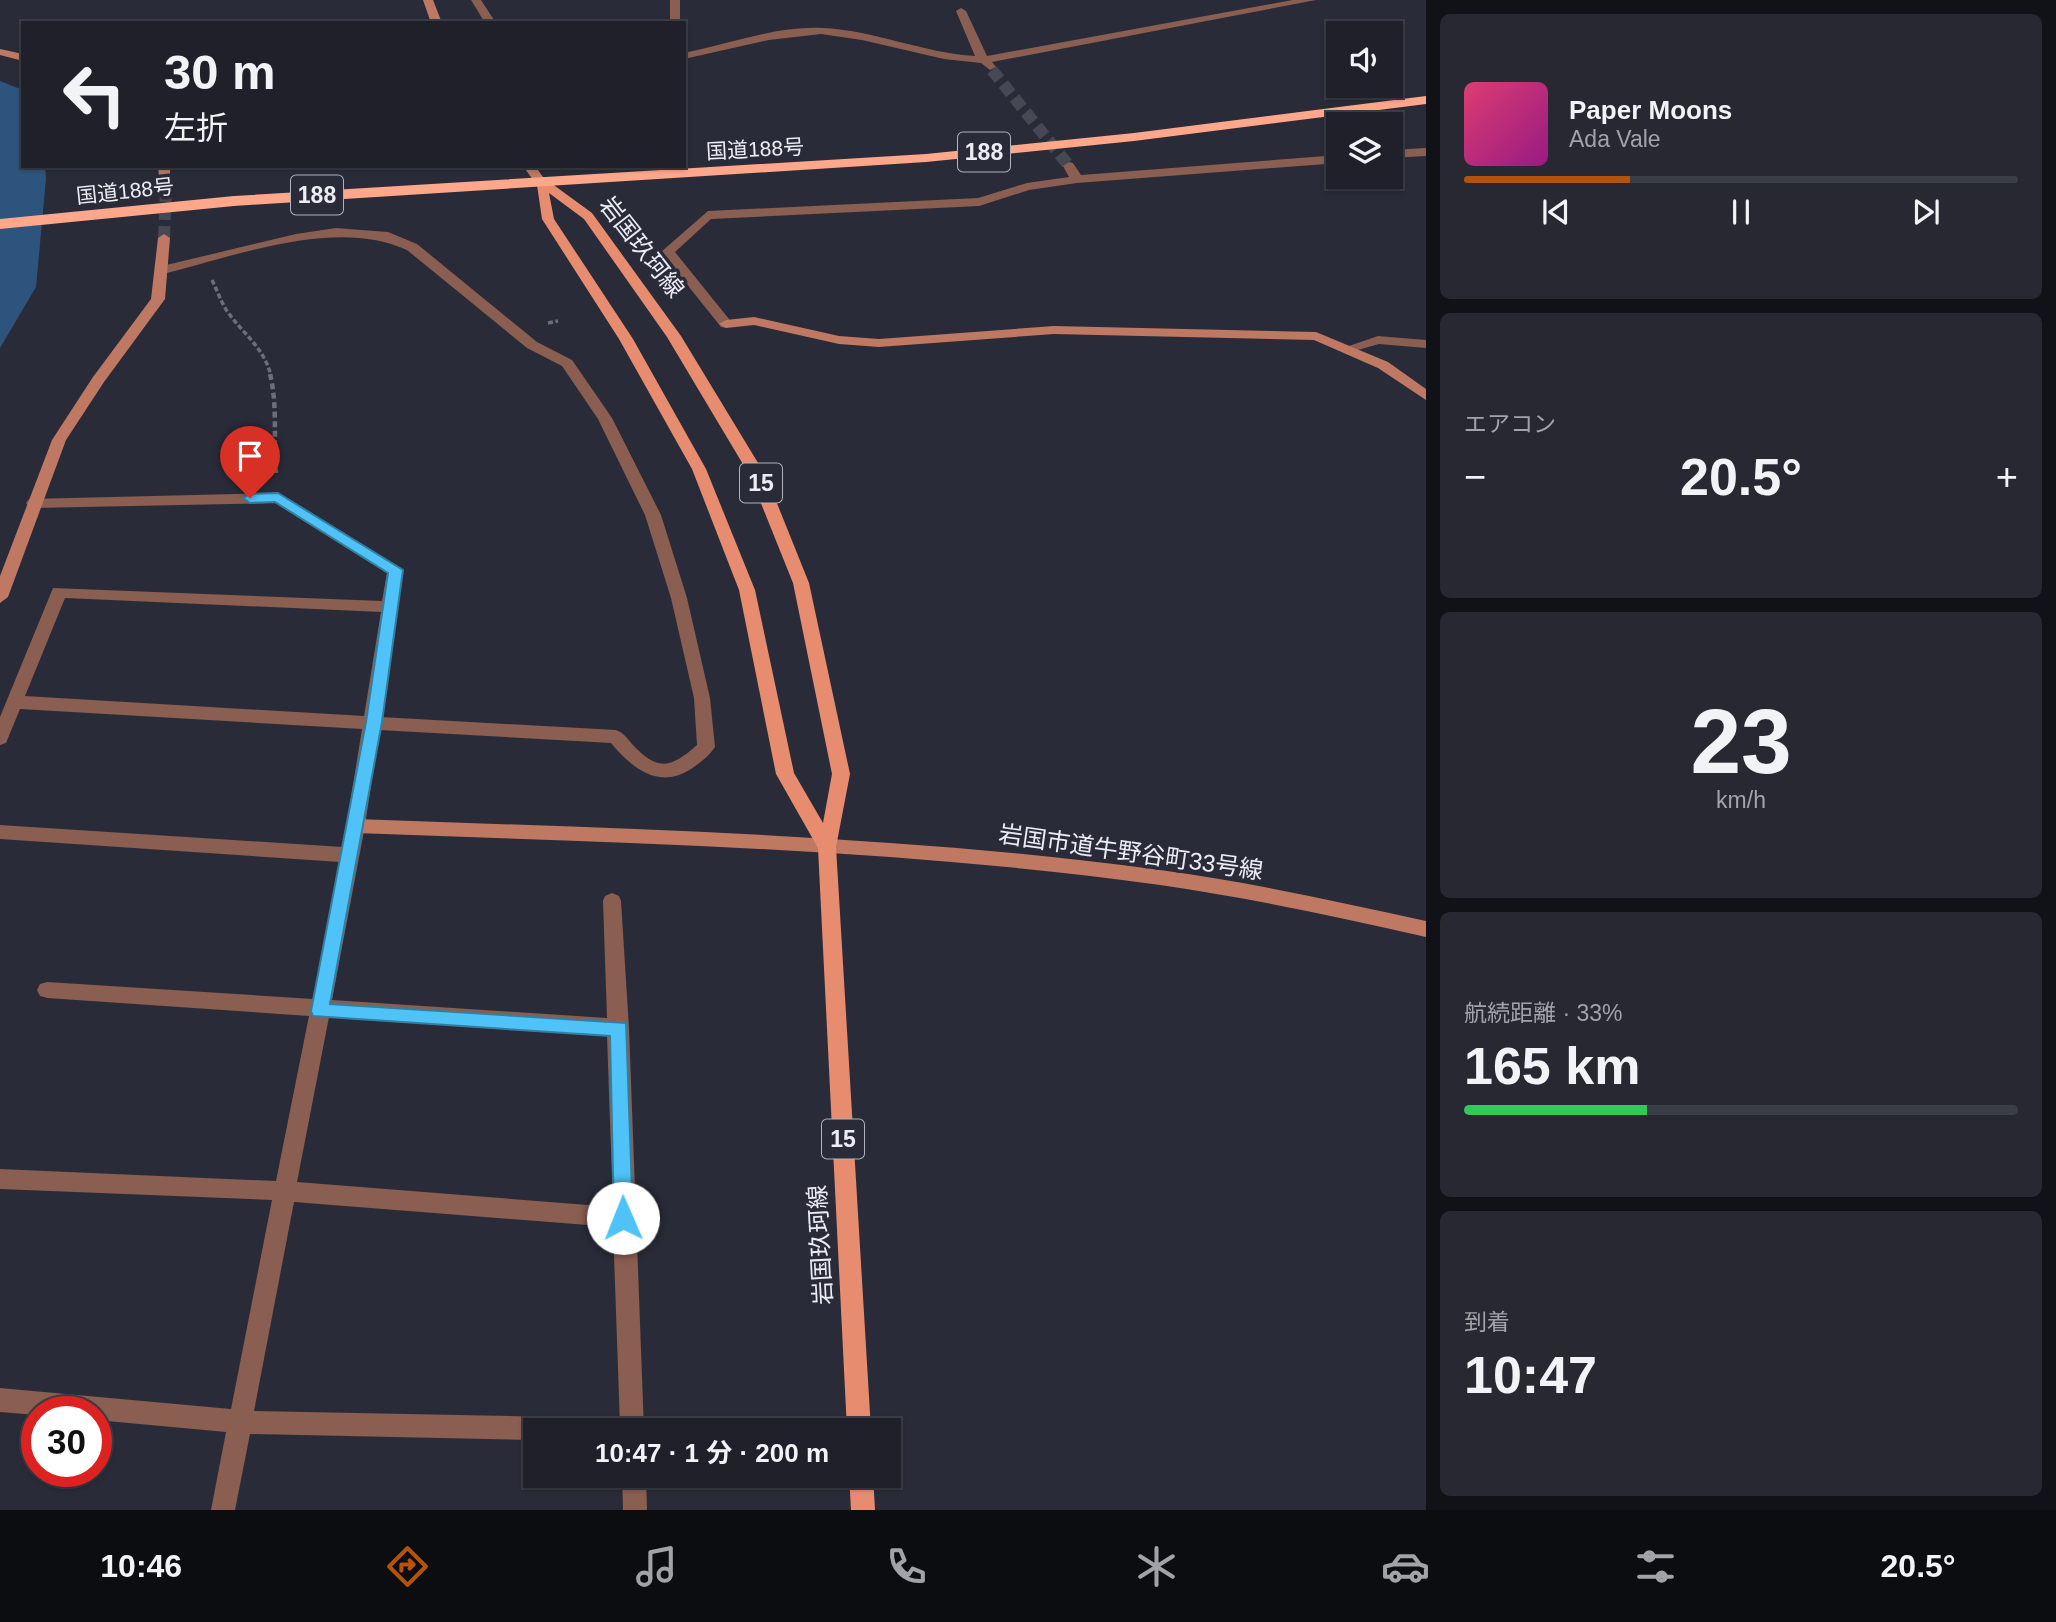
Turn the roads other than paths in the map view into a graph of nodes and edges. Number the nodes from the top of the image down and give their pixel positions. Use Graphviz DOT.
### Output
graph roads {
  1 [pos="428,0"];
  2 [pos="477,0"];
  3 [pos="675,0"];
  4 [pos="1311,0"];
  5 [pos="961,11"];
  6 [pos="436,21"];
  7 [pos="490,21"];
  8 [pos="675,21"];
  9 [pos="0,52"];
  10 [pos="686,56"];
  11 [pos="21,57"];
  12 [pos="988,65"];
  13 [pos="1426,100"];
  14 [pos="1426,152"];
  15 [pos="1403,153"];
  16 [pos="1326,160"];
  17 [pos="1069,166"];
  18 [pos="164,168"];
  19 [pos="530,168"];
  20 [pos="1077,179"];
  21 [pos="540,181"];
  22 [pos="166,188"];
  23 [pos="0,224"];
  24 [pos="164,238"];
  25 [pos="163,270"];
  26 [pos="1426,344"];
  27 [pos="1347,349"];
  28 [pos="1426,396"];
  29 [pos="34,503"];
  30 [pos="0,597"];
  31 [pos="390,607"];
  32 [pos="15,702"];
  33 [pos="374,722"];
  34 [pos="0,738"];
  35 [pos="356,826"];
  36 [pos="0,832"];
  37 [pos="827,847"];
  38 [pos="350,855"];
  39 [pos="612,901"];
  40 [pos="1426,929"];
  41 [pos="47,990"];
  42 [pos="320,1011"];
  43 [pos="619,1028"];
  44 [pos="0,1179"];
  45 [pos="286,1191"];
  46 [pos="623,1218"];
  47 [pos="0,1400"];
  48 [pos="631,1418"];
  49 [pos="858,1418"];
  50 [pos="240,1422"];
  51 [pos="523,1428"];
  52 [pos="634,1488"];
  53 [pos="862,1488"];
  54 [pos="223,1510"];
  55 [pos="635,1510"];
  56 [pos="863,1510"];
  1 -- 6 [label="street"];
  2 -- 7 [label="street"];
  3 -- 8 [label="street"];
  4 -- 12 [label="street"];
  5 -- 12 [label="street"];
  9 -- 11 [label="street"];
  10 -- 12 [label="street"];
  13 -- 21 [label="highway, 国道188号 / 188"];
  14 -- 15 [label="street"];
  16 -- 20 [label="street"];
  17 -- 20 [label="street"];
  18 -- 22 [label="street"];
  19 -- 21 [label="street"];
  20 -- 27 [label="street"];
  21 -- 23 [label="highway, 国道188号 / 188"];
  21 -- 37 [label="main road, 岩国玖珂線 / 15"];
  21 -- 37 [label="main road, 岩国玖珂線 / 15"];
  24 -- 25 [label="street"];
  25 -- 29 [label="street"];
  25 -- 33 [label="street"];
  26 -- 27 [label="street"];
  27 -- 28 [label="street"];
  29 -- 30 [label="street"];
  29 -- 31 [label="street"];
  31 -- 32 [label="street"];
  31 -- 33 [label="street"];
  32 -- 33 [label="street"];
  32 -- 34 [label="street"];
  33 -- 35 [label="street"];
  35 -- 37 [label="street, 岩国市道牛野谷町33号線"];
  35 -- 38 [label="street"];
  36 -- 38 [label="street"];
  37 -- 40 [label="street, 岩国市道牛野谷町33号線"];
  37 -- 49 [label="main road, 岩国玖珂線 / 15"];
  38 -- 42 [label="street"];
  39 -- 43 [label="street"];
  41 -- 42 [label="street"];
  42 -- 43 [label="street"];
  42 -- 45 [label="street"];
  43 -- 46 [label="street"];
  44 -- 45 [label="street"];
  45 -- 46 [label="street"];
  45 -- 50 [label="street"];
  46 -- 48 [label="street"];
  47 -- 50 [label="street"];
  50 -- 51 [label="street"];
  50 -- 54 [label="street"];
  52 -- 55 [label="street"];
  53 -- 56 [label="main road"];
}
